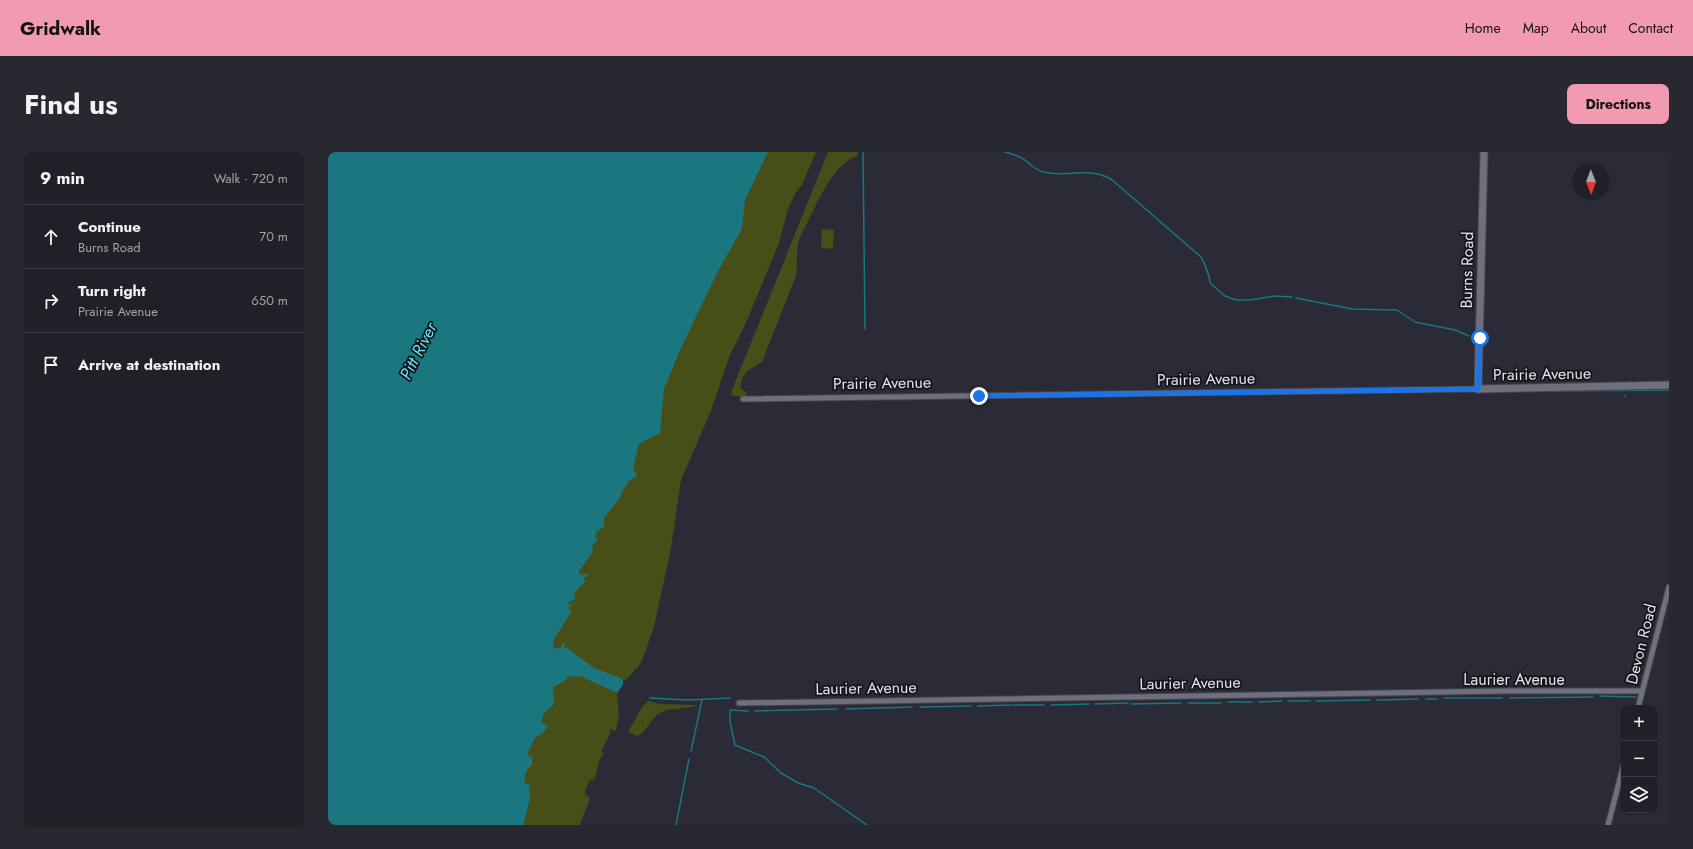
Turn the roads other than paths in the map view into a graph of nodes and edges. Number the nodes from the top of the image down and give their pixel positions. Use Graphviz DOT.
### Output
graph roads {
  1 [pos="1484,152"];
  2 [pos="1669,385"];
  3 [pos="1478,389"];
  4 [pos="743,399"];
  5 [pos="1669,586"];
  6 [pos="1642,691"];
  7 [pos="739,703"];
  8 [pos="1639,705"];
  9 [pos="1621,775"];
  10 [pos="1608,825"];
  1 -- 3 [label="street, Burns Road"];
  2 -- 3 [label="street, Prairie Avenue"];
  3 -- 4 [label="street, Prairie Avenue"];
  5 -- 6 [label="street, Devon Road"];
  6 -- 7 [label="street, Laurier Avenue"];
  6 -- 8 [label="street, Devon Road"];
  9 -- 10 [label="street"];
}
